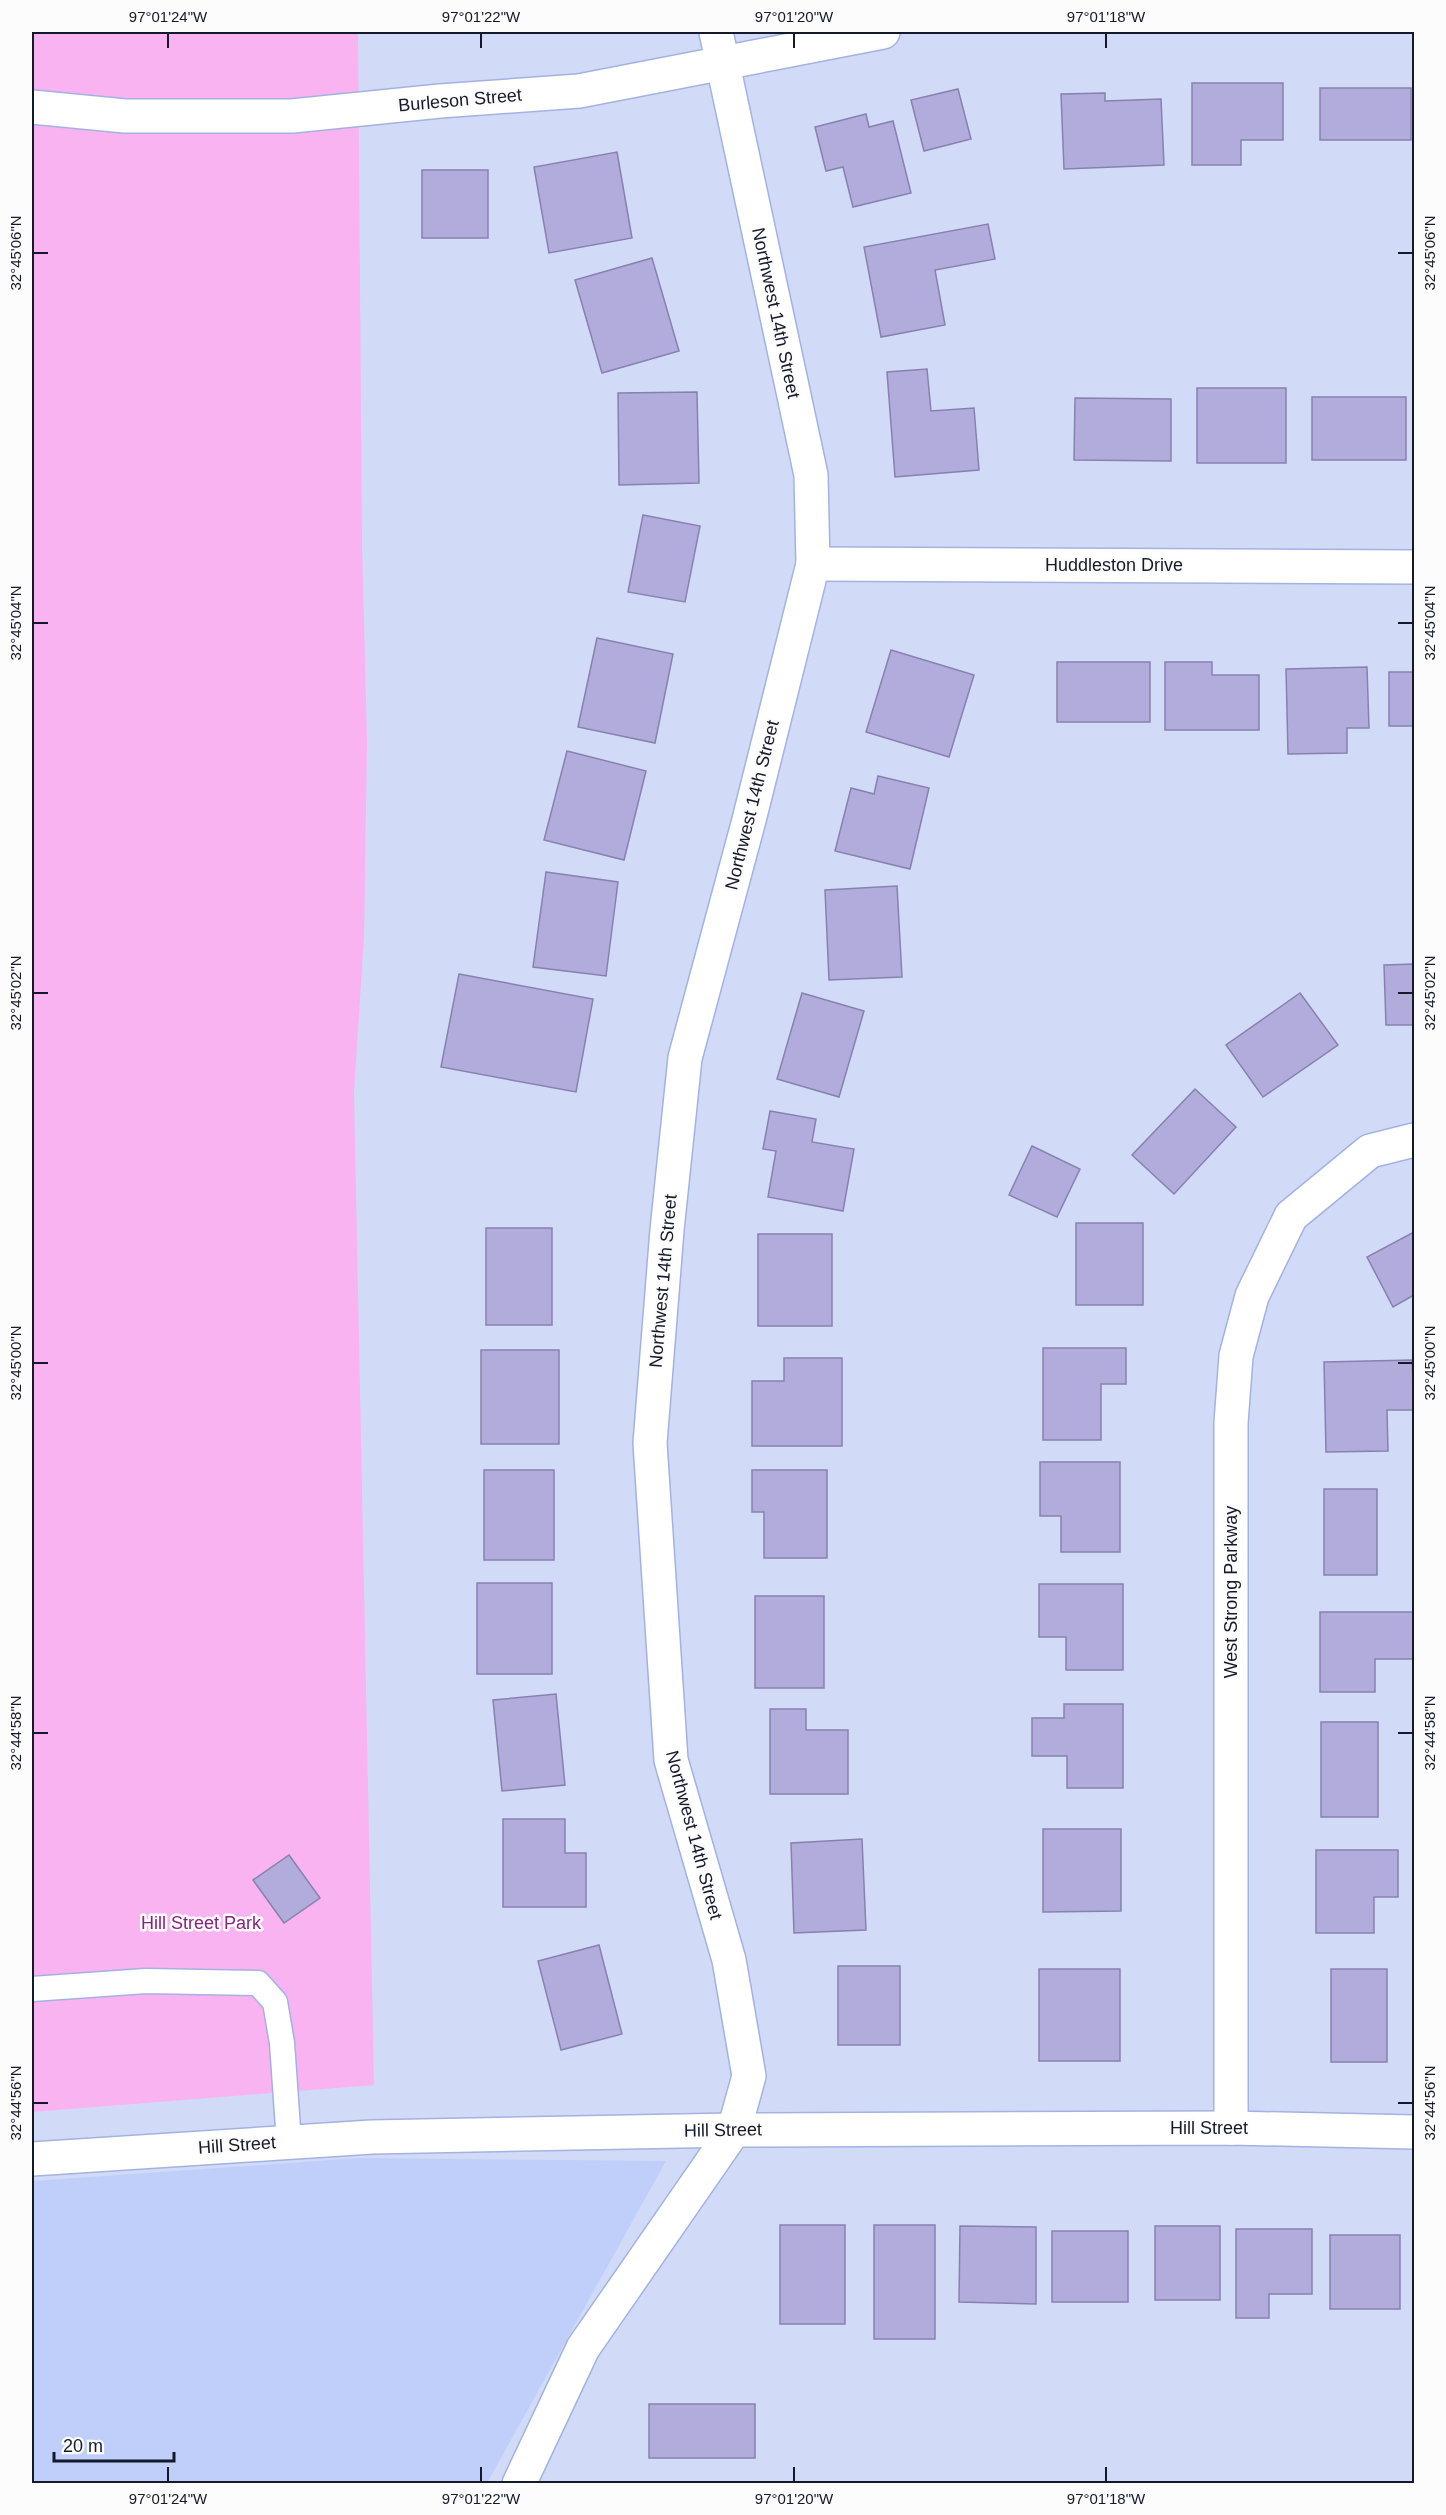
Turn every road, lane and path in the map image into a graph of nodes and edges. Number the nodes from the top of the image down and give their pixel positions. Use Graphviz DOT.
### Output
graph roads {
  1 [pos="716,32"];
  2 [pos="883,32"];
  3 [pos="722,63"];
  4 [pos="32,107"];
  5 [pos="813,564"];
  6 [pos="1414,567"];
  7 [pos="1414,1140"];
  8 [pos="32,1989"];
  9 [pos="1231,2128"];
  10 [pos="734,2130"];
  11 [pos="1414,2132"];
  12 [pos="289,2142"];
  13 [pos="32,2159"];
  14 [pos="519,2484"];
  1 -- 3 [label="street, Northwest 14th Street"];
  2 -- 3 [label="street, Burleson Street"];
  3 -- 4 [label="street, Burleson Street"];
  3 -- 5 [label="street, Northwest 14th Street"];
  5 -- 6 [label="street, Huddleston Drive"];
  5 -- 10 [label="street, Northwest 14th Street"];
  7 -- 9 [label="street, West Strong Parkway"];
  8 -- 12 [label="lane"];
  9 -- 10 [label="street, Hill Street"];
  9 -- 11 [label="street, Hill Street"];
  10 -- 12 [label="street, Hill Street"];
  10 -- 14 [label="street, Northwest 14th Street"];
  12 -- 13 [label="street, Hill Street"];
}
